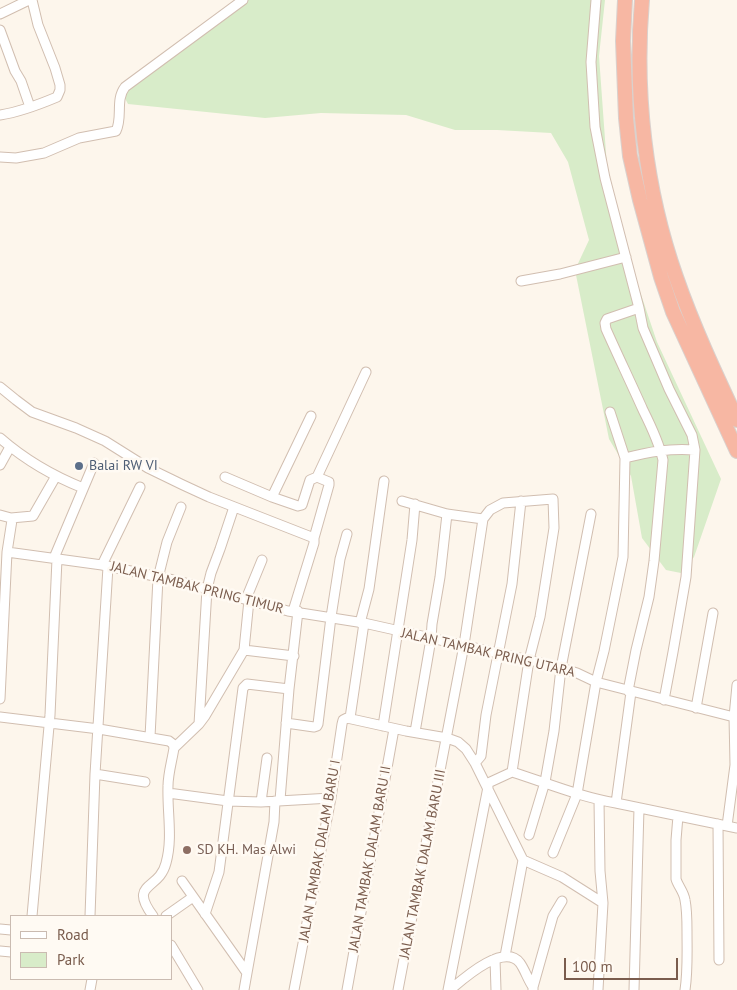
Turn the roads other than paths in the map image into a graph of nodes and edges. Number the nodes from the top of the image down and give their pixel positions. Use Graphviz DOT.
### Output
graph roads {
  1 [pos="30,0"];
  2 [pos="243,0"];
  3 [pos="596,0"];
  4 [pos="625,0"];
  5 [pos="642,0"];
  6 [pos="0,14"];
  7 [pos="0,30"];
  8 [pos="30,108"];
  9 [pos="0,115"];
  10 [pos="0,158"];
  11 [pos="626,257"];
  12 [pos="521,281"];
  13 [pos="639,308"];
  14 [pos="366,372"];
  15 [pos="0,387"];
  16 [pos="610,412"];
  17 [pos="311,416"];
  18 [pos="737,420"];
  19 [pos="0,438"];
  20 [pos="10,447"];
  21 [pos="660,450"];
  22 [pos="695,450"];
  23 [pos="737,451"];
  24 [pos="624,458"];
  25 [pos="94,463"];
  26 [pos="0,465"];
  27 [pos="56,476"];
  28 [pos="225,477"];
  29 [pos="317,477"];
  30 [pos="384,481"];
  31 [pos="140,487"];
  32 [pos="82,488"];
  33 [pos="272,497"];
  34 [pos="402,501"];
  35 [pos="521,502"];
  36 [pos="415,504"];
  37 [pos="181,507"];
  38 [pos="234,507"];
  39 [pos="448,514"];
  40 [pos="591,514"];
  41 [pos="0,515"];
  42 [pos="11,518"];
  43 [pos="483,519"];
  44 [pos="347,534"];
  45 [pos="314,538"];
  46 [pos="7,552"];
  47 [pos="56,558"];
  48 [pos="262,560"];
  49 [pos="105,566"];
  50 [pos="158,578"];
  51 [pos="207,589"];
  52 [pos="248,600"];
  53 [pos="295,611"];
  54 [pos="713,612"];
  55 [pos="331,617"];
  56 [pos="362,623"];
  57 [pos="397,631"];
  58 [pos="431,638"];
  59 [pos="464,646"];
  60 [pos="244,650"];
  61 [pos="500,652"];
  62 [pos="294,656"];
  63 [pos="529,660"];
  64 [pos="561,668"];
  65 [pos="596,682"];
  66 [pos="737,685"];
  67 [pos="289,689"];
  68 [pos="630,691"];
  69 [pos="0,699"];
  70 [pos="664,700"];
  71 [pos="696,708"];
  72 [pos="0,717"];
  73 [pos="734,717"];
  74 [pos="350,718"];
  75 [pos="49,722"];
  76 [pos="286,723"];
  77 [pos="199,724"];
  78 [pos="383,726"];
  79 [pos="99,729"];
  80 [pos="394,729"];
  81 [pos="415,732"];
  82 [pos="150,737"];
  83 [pos="447,738"];
  84 [pos="174,748"];
  85 [pos="267,758"];
  86 [pos="475,763"];
  87 [pos="512,772"];
  88 [pos="95,774"];
  89 [pos="145,782"];
  90 [pos="545,782"];
  91 [pos="486,786"];
  92 [pos="168,794"];
  93 [pos="577,794"];
  94 [pos="331,798"];
  95 [pos="599,800"];
  96 [pos="228,801"];
  97 [pos="278,801"];
  98 [pos="262,802"];
  99 [pos="616,803"];
  100 [pos="639,808"];
  101 [pos="678,816"];
  102 [pos="723,825"];
  103 [pos="737,828"];
  104 [pos="528,835"];
  105 [pos="553,853"];
  106 [pos="523,860"];
  107 [pos="182,881"];
  108 [pos="193,897"];
  109 [pos="562,901"];
  110 [pos="603,903"];
  111 [pos="205,914"];
  112 [pos="32,915"];
  113 [pos="90,915"];
  114 [pos="152,915"];
  115 [pos="167,915"];
  116 [pos="173,949"];
  117 [pos="505,956"];
  118 [pos="495,959"];
  119 [pos="719,960"];
  120 [pos="246,973"];
  121 [pos="533,989"];
  122 [pos="198,990"];
  123 [pos="244,990"];
  124 [pos="294,990"];
  125 [pos="347,990"];
  126 [pos="398,990"];
  127 [pos="449,990"];
  128 [pos="496,990"];
  129 [pos="598,990"];
  130 [pos="634,990"];
  131 [pos="685,990"];
  1 -- 6 [label="street"];
  1 -- 8 [label="street"];
  2 -- 10 [label="street"];
  3 -- 11 [label="street"];
  4 -- 23 [label="highway"];
  5 -- 18 [label="highway"];
  7 -- 8 [label="street"];
  8 -- 9 [label="street"];
  11 -- 12 [label="street"];
  11 -- 13 [label="street"];
  13 -- 21 [label="street"];
  13 -- 22 [label="street"];
  14 -- 29 [label="street"];
  15 -- 38 [label="street"];
  16 -- 24 [label="street"];
  17 -- 33 [label="street"];
  19 -- 20 [label="street"];
  20 -- 26 [label="street"];
  20 -- 27 [label="street"];
  21 -- 22 [label="street"];
  21 -- 24 [label="street"];
  21 -- 68 [label="street"];
  22 -- 70 [label="street"];
  24 -- 65 [label="street"];
  25 -- 32 [label="street"];
  27 -- 32 [label="street"];
  27 -- 42 [label="street"];
  28 -- 33 [label="street"];
  29 -- 33 [label="street"];
  29 -- 45 [label="street"];
  30 -- 56 [label="street, JALAN TAMBAK DALAM BARU I"];
  31 -- 49 [label="street"];
  32 -- 47 [label="street"];
  34 -- 36 [label="street"];
  35 -- 43 [label="street"];
  35 -- 61 [label="street"];
  35 -- 63 [label="street"];
  36 -- 39 [label="street"];
  36 -- 57 [label="street"];
  37 -- 50 [label="street"];
  38 -- 45 [label="street"];
  38 -- 51 [label="street"];
  39 -- 43 [label="street"];
  39 -- 58 [label="street"];
  40 -- 64 [label="street"];
  41 -- 42 [label="street"];
  42 -- 46 [label="street"];
  43 -- 59 [label="street, JALAN TAMBAK DALAM BARU III"];
  44 -- 55 [label="street"];
  45 -- 53 [label="street"];
  46 -- 47 [label="street, JALAN TAMBAK PRING TIMUR"];
  46 -- 69 [label="street"];
  47 -- 49 [label="street, JALAN TAMBAK PRING TIMUR"];
  47 -- 75 [label="street"];
  48 -- 52 [label="street"];
  49 -- 50 [label="street, JALAN TAMBAK PRING TIMUR"];
  49 -- 79 [label="street"];
  50 -- 51 [label="street, JALAN TAMBAK PRING TIMUR"];
  50 -- 82 [label="street"];
  51 -- 52 [label="street, JALAN TAMBAK PRING TIMUR"];
  51 -- 77 [label="street"];
  52 -- 53 [label="street, JALAN TAMBAK PRING TIMUR"];
  52 -- 60 [label="street"];
  53 -- 55 [label="street, JALAN TAMBAK PRING UTARA"];
  53 -- 62 [label="street"];
  54 -- 71 [label="street"];
  55 -- 56 [label="street, JALAN TAMBAK PRING UTARA"];
  55 -- 76 [label="street"];
  56 -- 57 [label="street, JALAN TAMBAK PRING UTARA"];
  56 -- 74 [label="street, JALAN TAMBAK DALAM BARU I"];
  57 -- 58 [label="street, JALAN TAMBAK PRING UTARA"];
  57 -- 78 [label="street"];
  58 -- 59 [label="street, JALAN TAMBAK PRING UTARA"];
  58 -- 81 [label="street"];
  59 -- 61 [label="street, JALAN TAMBAK PRING UTARA"];
  59 -- 83 [label="street, JALAN TAMBAK DALAM BARU III"];
  60 -- 62 [label="street"];
  60 -- 77 [label="street"];
  61 -- 63 [label="street, JALAN TAMBAK PRING UTARA"];
  61 -- 86 [label="street"];
  62 -- 67 [label="street"];
  63 -- 64 [label="street, JALAN TAMBAK PRING UTARA"];
  63 -- 87 [label="street"];
  64 -- 65 [label="street, JALAN TAMBAK PRING UTARA"];
  64 -- 90 [label="street"];
  65 -- 68 [label="street, JALAN TAMBAK PRING UTARA"];
  65 -- 93 [label="street"];
  66 -- 73 [label="street"];
  67 -- 76 [label="street"];
  67 -- 96 [label="street"];
  68 -- 70 [label="street, JALAN TAMBAK PRING UTARA"];
  68 -- 99 [label="street"];
  70 -- 71 [label="street, JALAN TAMBAK PRING UTARA"];
  71 -- 73 [label="street, JALAN TAMBAK PRING UTARA"];
  72 -- 75 [label="street"];
  73 -- 102 [label="street"];
  74 -- 78 [label="street"];
  74 -- 94 [label="street, JALAN TAMBAK DALAM BARU I"];
  75 -- 79 [label="street"];
  75 -- 112 [label="street"];
  76 -- 97 [label="street"];
  77 -- 84 [label="street"];
  78 -- 80 [label="street"];
  79 -- 82 [label="street"];
  79 -- 88 [label="street"];
  80 -- 81 [label="street"];
  80 -- 125 [label="street, JALAN TAMBAK DALAM BARU II"];
  81 -- 83 [label="street"];
  82 -- 84 [label="street"];
  83 -- 86 [label="street"];
  83 -- 126 [label="street, JALAN TAMBAK DALAM BARU III"];
  84 -- 92 [label="street"];
  85 -- 98 [label="street"];
  86 -- 91 [label="street"];
  87 -- 90 [label="street"];
  87 -- 91 [label="street"];
  88 -- 89 [label="street"];
  88 -- 113 [label="street"];
  90 -- 93 [label="street"];
  90 -- 104 [label="street"];
  91 -- 106 [label="street"];
  91 -- 127 [label="street"];
  92 -- 96 [label="street"];
  92 -- 114 [label="street"];
  93 -- 95 [label="street"];
  93 -- 105 [label="street"];
  94 -- 97 [label="street"];
  94 -- 124 [label="street, JALAN TAMBAK DALAM BARU I"];
  95 -- 99 [label="street"];
  95 -- 110 [label="street"];
  96 -- 98 [label="street"];
  96 -- 111 [label="street"];
  97 -- 98 [label="street"];
  97 -- 120 [label="street"];
  99 -- 100 [label="street"];
  100 -- 101 [label="street"];
  100 -- 130 [label="street"];
  101 -- 102 [label="street"];
  101 -- 131 [label="street"];
  102 -- 103 [label="street"];
  102 -- 119 [label="street"];
  106 -- 110 [label="street"];
  106 -- 117 [label="street"];
  107 -- 108 [label="street"];
  108 -- 111 [label="street"];
  108 -- 115 [label="street"];
  109 -- 121 [label="street"];
  110 -- 129 [label="street"];
  111 -- 120 [label="street"];
  116 -- 122 [label="street"];
  117 -- 118 [label="street"];
  117 -- 121 [label="street"];
  118 -- 127 [label="street"];
  118 -- 128 [label="street"];
  120 -- 123 [label="street"];
}
